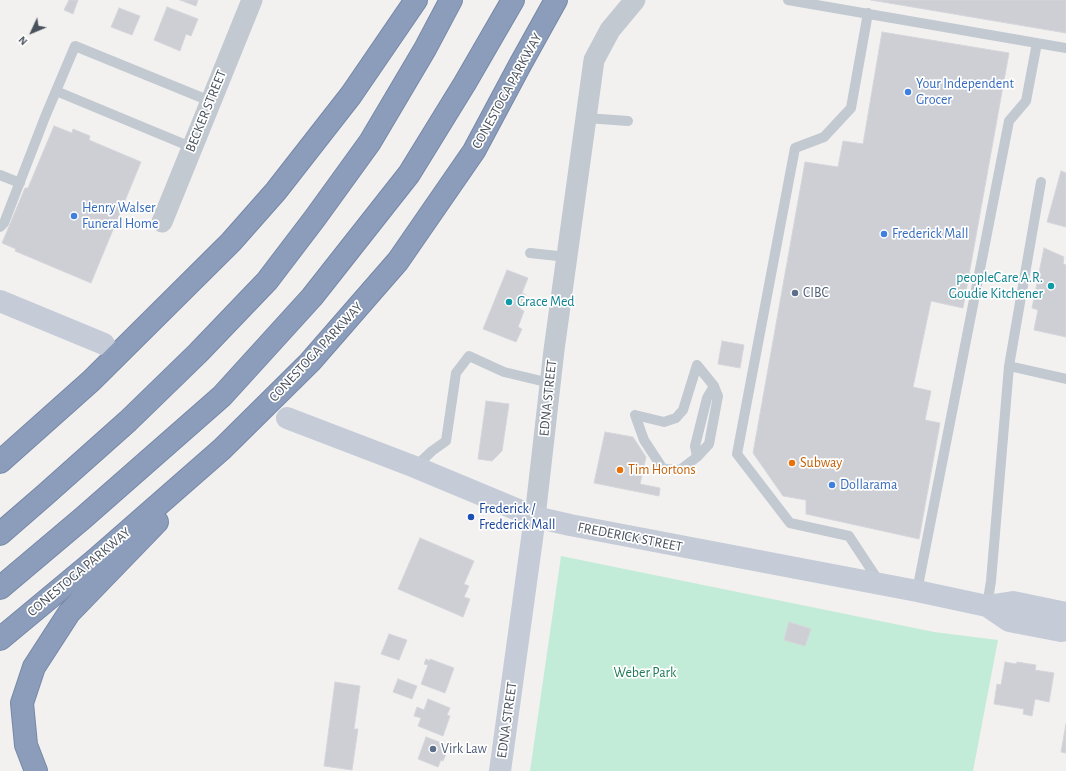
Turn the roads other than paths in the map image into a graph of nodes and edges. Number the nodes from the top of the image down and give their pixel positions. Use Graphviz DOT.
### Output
graph roads {
  1 [pos="252,0"];
  2 [pos="416,0"];
  3 [pos="451,0"];
  4 [pos="513,0"];
  5 [pos="556,0"];
  6 [pos="635,0"];
  7 [pos="788,0"];
  8 [pos="868,13"];
  9 [pos="1037,43"];
  10 [pos="1066,48"];
  11 [pos="56,92"];
  12 [pos="210,101"];
  13 [pos="586,118"];
  14 [pos="628,121"];
  15 [pos="191,147"];
  16 [pos="0,175"];
  17 [pos="1041,182"];
  18 [pos="20,183"];
  19 [pos="162,222"];
  20 [pos="0,227"];
  21 [pos="530,252"];
  22 [pos="567,257"];
  23 [pos="0,301"];
  24 [pos="104,344"];
  25 [pos="1009,366"];
  26 [pos="1066,379"];
  27 [pos="550,383"];
  28 [pos="287,418"];
  29 [pos="222,449"];
  30 [pos="697,456"];
  31 [pos="0,462"];
  32 [pos="415,467"];
  33 [pos="535,517"];
  34 [pos="0,534"];
  35 [pos="881,584"];
  36 [pos="0,588"];
  37 [pos="917,591"];
  38 [pos="987,606"];
  39 [pos="1066,613"];
  40 [pos="1066,630"];
  41 [pos="0,639"];
  42 [pos="36,771"];
  43 [pos="500,771"];
  1 -- 12 [label="street, BECKER STREET"];
  2 -- 31 [label="highway"];
  3 -- 34 [label="highway"];
  4 -- 36 [label="highway"];
  5 -- 29 [label="highway, CONESTOGA PARKWAY"];
  6 -- 13 [label="street, EDNA STREET"];
  7 -- 8 [label="lane"];
  8 -- 9 [label="lane"];
  8 -- 35 [label="lane"];
  9 -- 10 [label="lane"];
  9 -- 37 [label="lane"];
  11 -- 12 [label="lane"];
  11 -- 15 [label="lane"];
  11 -- 18 [label="lane"];
  12 -- 15 [label="street, BECKER STREET"];
  13 -- 14 [label="lane"];
  13 -- 22 [label="street, EDNA STREET"];
  15 -- 19 [label="street, BECKER STREET"];
  16 -- 18 [label="lane"];
  17 -- 25 [label="lane"];
  18 -- 20 [label="lane"];
  21 -- 22 [label="lane"];
  22 -- 27 [label="street, EDNA STREET"];
  23 -- 24 [label="main road"];
  25 -- 26 [label="lane"];
  25 -- 38 [label="lane"];
  27 -- 32 [label="lane"];
  27 -- 33 [label="street, EDNA STREET"];
  28 -- 32 [label="main road, FREDERICK STREET"];
  29 -- 41 [label="highway, CONESTOGA PARKWAY"];
  29 -- 42 [label="highway"];
  30 -- 30 [label="lane"];
  32 -- 33 [label="main road, FREDERICK STREET"];
  33 -- 35 [label="main road, FREDERICK STREET"];
  33 -- 43 [label="main road, EDNA STREET"];
  35 -- 37 [label="main road, FREDERICK STREET"];
  37 -- 38 [label="main road, FREDERICK STREET"];
  38 -- 39 [label="main road, FREDERICK STREET"];
  38 -- 40 [label="main road, FREDERICK STREET"];
}
